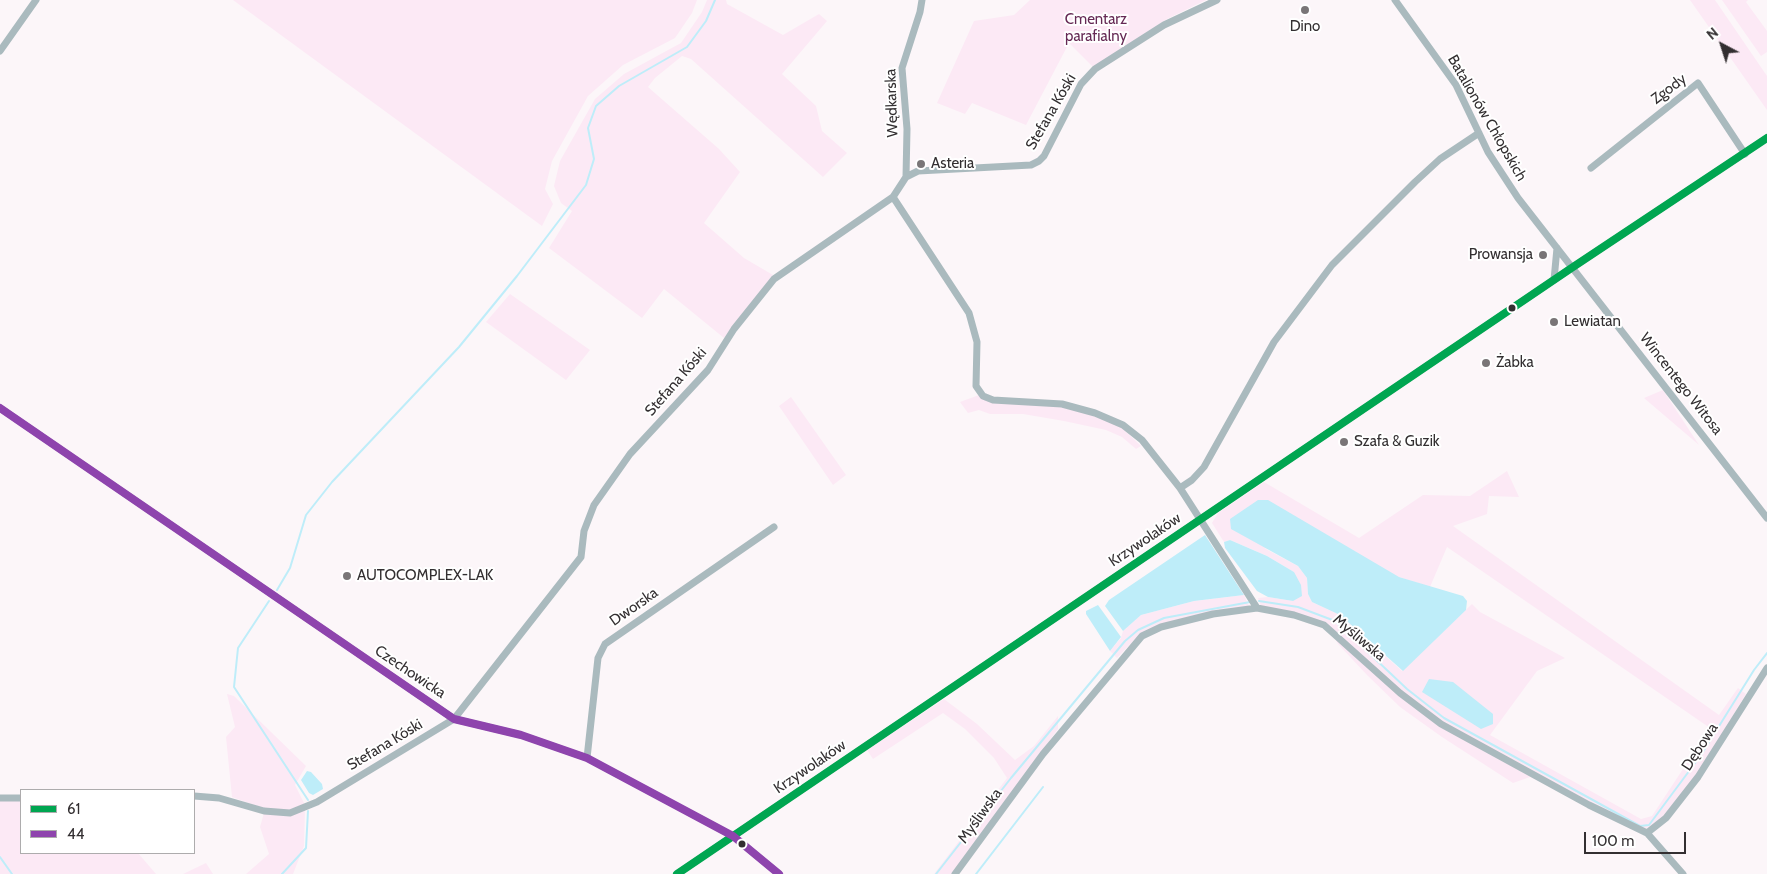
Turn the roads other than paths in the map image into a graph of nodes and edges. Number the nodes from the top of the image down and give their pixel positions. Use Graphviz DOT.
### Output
graph roads {
  1 [pos="36,0"];
  2 [pos="922,0"];
  3 [pos="1217,0"];
  4 [pos="1395,0"];
  5 [pos="0,51"];
  6 [pos="1479,133"];
  7 [pos="1767,138"];
  8 [pos="1745,154"];
  9 [pos="1591,168"];
  10 [pos="906,177"];
  11 [pos="893,197"];
  12 [pos="1557,248"];
  13 [pos="1573,267"];
  14 [pos="1554,280"];
  15 [pos="0,408"];
  16 [pos="1180,488"];
  17 [pos="1767,518"];
  18 [pos="1201,519"];
  19 [pos="774,527"];
  20 [pos="1257,608"];
  21 [pos="1767,668"];
  22 [pos="454,719"];
  23 [pos="587,758"];
  24 [pos="195,796"];
  25 [pos="0,798"];
  26 [pos="20,798"];
  27 [pos="1647,833"];
  28 [pos="733,836"];
  29 [pos="678,874"];
  30 [pos="779,874"];
  31 [pos="955,874"];
  32 [pos="1684,874"];
  1 -- 5 [label="street"];
  2 -- 10 [label="street, Wędkarska"];
  3 -- 10 [label="street, Stefana Kóski"];
  4 -- 6 [label="street, Batalionów Chłopskich"];
  6 -- 12 [label="street, Batalionów Chłopskich"];
  6 -- 16 [label="street"];
  7 -- 8 [label="street, Krzywolaków"];
  8 -- 9 [label="street, Zgody"];
  8 -- 13 [label="street, Krzywolaków"];
  10 -- 11 [label="street, Stefana Kóski"];
  11 -- 16 [label="street"];
  11 -- 22 [label="street, Stefana Kóski"];
  12 -- 13 [label="street, Batalionów Chłopskich"];
  12 -- 14 [label="street"];
  13 -- 14 [label="street, Krzywolaków"];
  13 -- 17 [label="street, Wincentego Witosa"];
  14 -- 18 [label="street, Krzywolaków"];
  15 -- 22 [label="street, Czechowicka"];
  16 -- 18 [label="street"];
  18 -- 20 [label="street"];
  18 -- 28 [label="street, Krzywolaków"];
  19 -- 23 [label="street, Dworska"];
  20 -- 27 [label="street, Myśliwska"];
  20 -- 31 [label="street, Myśliwska"];
  21 -- 27 [label="street, Dębowa"];
  22 -- 23 [label="street, Czechowicka"];
  22 -- 24 [label="street, Stefana Kóski"];
  23 -- 28 [label="street, Czechowicka"];
  25 -- 26 [label="street"];
  27 -- 32 [label="street, Myśliwska"];
  28 -- 29 [label="street, Krzywolaków"];
  28 -- 30 [label="street, Czechowicka"];
}
